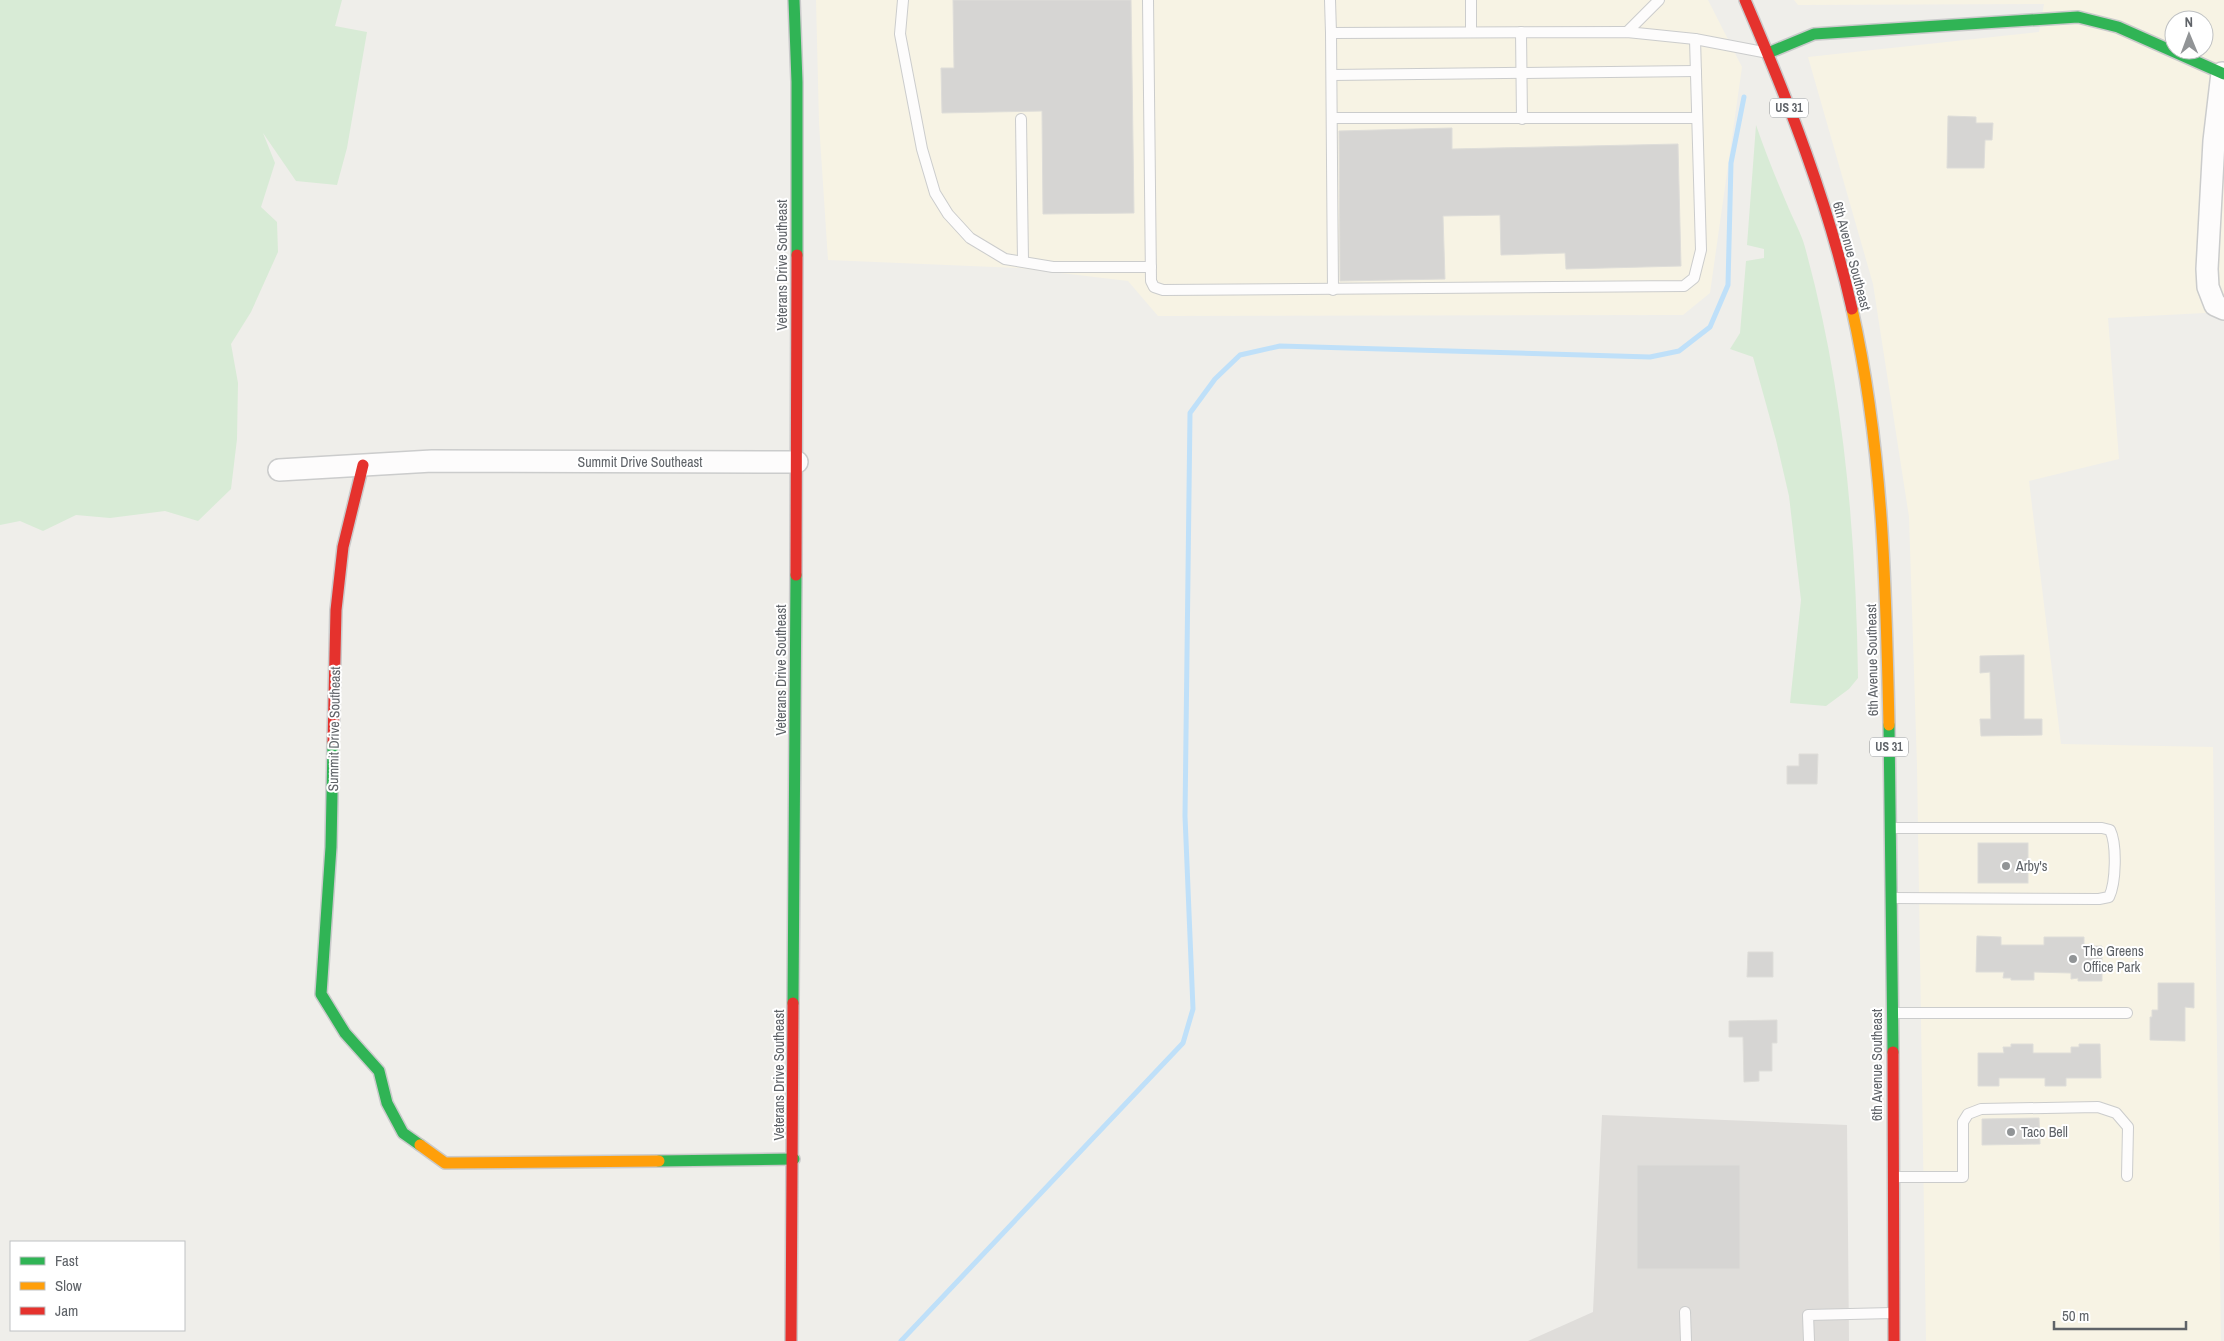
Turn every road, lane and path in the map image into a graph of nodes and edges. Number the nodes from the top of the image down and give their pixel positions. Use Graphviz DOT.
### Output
graph roads {
  1 [pos="794,0"];
  2 [pos="903,0"];
  3 [pos="1148,0"];
  4 [pos="1330,0"];
  5 [pos="1471,0"];
  6 [pos="1659,0"];
  7 [pos="1745,0"];
  8 [pos="1471,32"];
  9 [pos="1521,32"];
  10 [pos="1627,32"];
  11 [pos="1331,33"];
  12 [pos="1695,39"];
  13 [pos="1768,53"];
  14 [pos="1696,71"];
  15 [pos="1522,72"];
  16 [pos="2223,73"];
  17 [pos="1332,75"];
  18 [pos="1332,118"];
  19 [pos="1697,118"];
  20 [pos="1021,119"];
  21 [pos="1522,119"];
  22 [pos="1024,262"];
  23 [pos="1151,267"];
  24 [pos="1333,290"];
  25 [pos="2224,309"];
  26 [pos="797,462"];
  27 [pos="363,465"];
  28 [pos="279,470"];
  29 [pos="1891,828"];
  30 [pos="1891,898"];
  31 [pos="1892,1012"];
  32 [pos="2127,1012"];
  33 [pos="794,1159"];
  34 [pos="2127,1176"];
  35 [pos="1893,1177"];
  36 [pos="1685,1312"];
  37 [pos="1893,1313"];
  38 [pos="791,1341"];
  39 [pos="1686,1341"];
  40 [pos="1809,1341"];
  41 [pos="1894,1341"];
  1 -- 26 [label="street, Veterans Drive Southeast"];
  2 -- 22 [label="lane"];
  3 -- 23 [label="lane"];
  4 -- 11 [label="lane"];
  5 -- 8 [label="lane"];
  6 -- 10 [label="lane"];
  7 -- 13 [label="street, 6th Avenue Southeast / US 31"];
  8 -- 9 [label="lane"];
  8 -- 11 [label="lane"];
  9 -- 10 [label="lane"];
  9 -- 15 [label="lane"];
  10 -- 12 [label="lane"];
  11 -- 17 [label="lane"];
  12 -- 13 [label="lane"];
  12 -- 14 [label="lane"];
  13 -- 16 [label="street"];
  13 -- 29 [label="street, 6th Avenue Southeast / US 31"];
  14 -- 15 [label="lane"];
  14 -- 19 [label="lane"];
  15 -- 17 [label="lane"];
  15 -- 21 [label="lane"];
  16 -- 25 [label="street"];
  17 -- 18 [label="lane"];
  18 -- 21 [label="lane"];
  18 -- 24 [label="lane"];
  19 -- 21 [label="lane"];
  19 -- 24 [label="lane"];
  20 -- 22 [label="lane"];
  22 -- 23 [label="lane"];
  23 -- 24 [label="lane"];
  26 -- 27 [label="street, Summit Drive Southeast"];
  26 -- 33 [label="street, Veterans Drive Southeast"];
  27 -- 28 [label="street, Summit Drive Southeast"];
  27 -- 33 [label="street, Summit Drive Southeast"];
  29 -- 30 [label="street, 6th Avenue Southeast / US 31"];
  29 -- 30 [label="lane"];
  30 -- 31 [label="street, 6th Avenue Southeast / US 31"];
  31 -- 32 [label="lane"];
  31 -- 35 [label="street, 6th Avenue Southeast / US 31"];
  33 -- 38 [label="street, Veterans Drive Southeast"];
  34 -- 35 [label="lane"];
  35 -- 37 [label="street, 6th Avenue Southeast / US 31"];
  36 -- 39 [label="lane"];
  37 -- 40 [label="lane"];
  37 -- 41 [label="street, 6th Avenue Southeast / US 31"];
}
